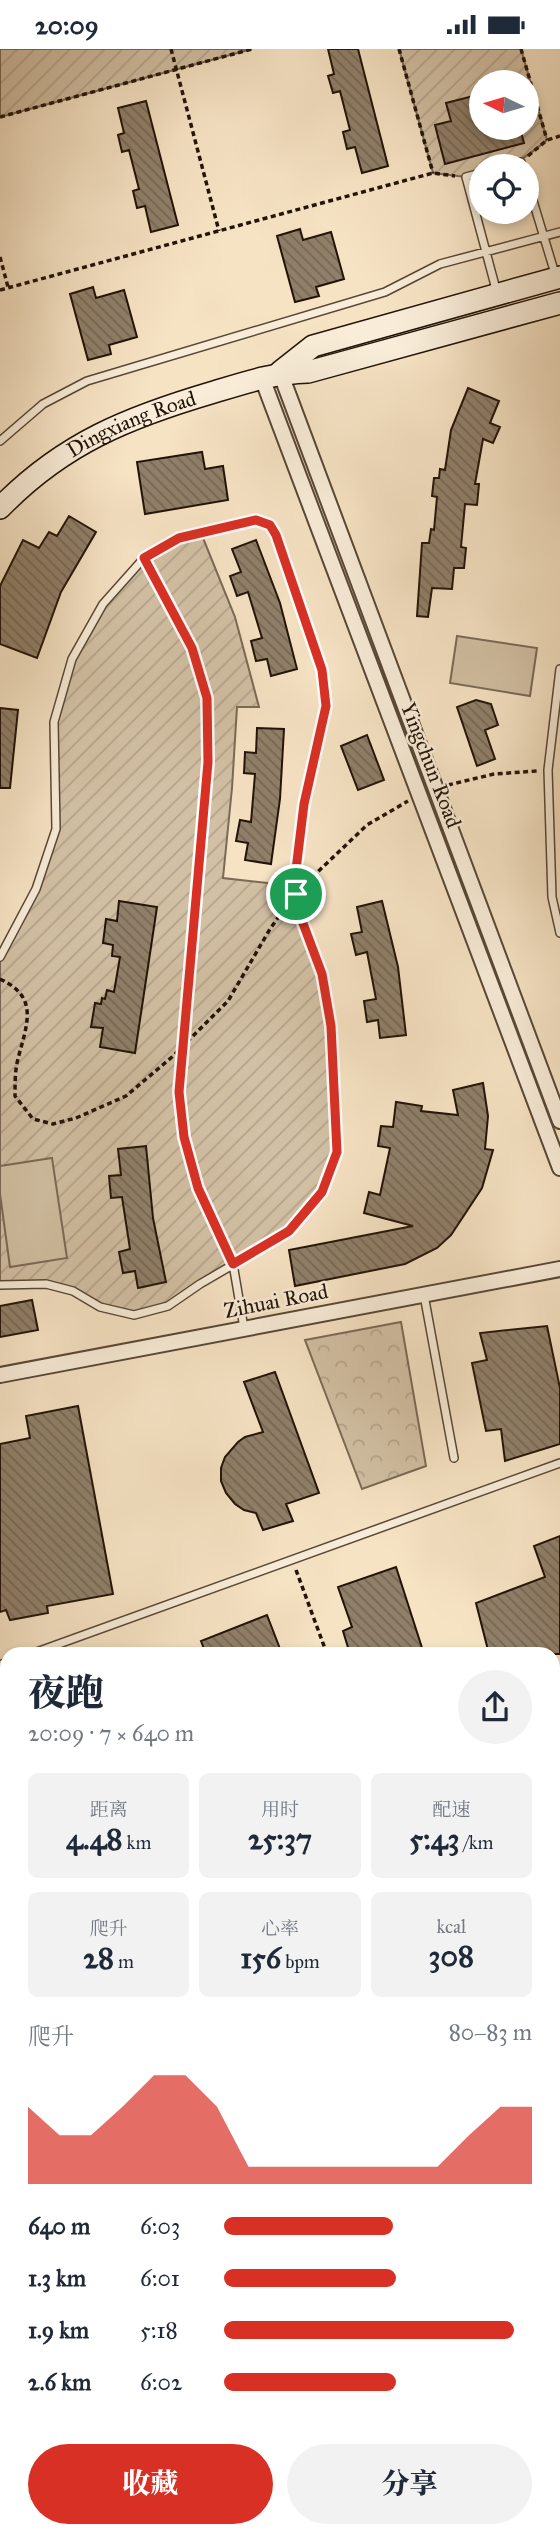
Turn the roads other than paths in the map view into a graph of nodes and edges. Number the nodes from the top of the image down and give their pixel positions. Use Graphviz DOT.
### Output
graph roads {
  1 [pos="539,221"];
  2 [pos="479,224"];
  3 [pos="560,232"];
  4 [pos="544,237"];
  5 [pos="486,252"];
  6 [pos="558,277"];
  7 [pos="497,294"];
  8 [pos="560,303"];
  9 [pos="271,375"];
  10 [pos="0,441"];
  11 [pos="0,509"];
  12 [pos="560,670"];
  13 [pos="560,933"];
  14 [pos="0,957"];
  15 [pos="560,1121"];
  16 [pos="560,1168"];
  17 [pos="233,1264"];
  18 [pos="560,1269"];
  19 [pos="0,1285"];
  20 [pos="424,1295"];
  21 [pos="244,1329"];
  22 [pos="0,1375"];
  23 [pos="454,1458"];
  24 [pos="560,1463"];
  25 [pos="50,1647"];
  1 -- 4 [label="lane"];
  2 -- 5 [label="lane"];
  3 -- 4 [label="lane"];
  4 -- 5 [label="lane"];
  4 -- 6 [label="lane"];
  5 -- 7 [label="lane"];
  5 -- 10 [label="lane"];
  6 -- 7 [label="street, Dingxiang Road"];
  7 -- 9 [label="street, Dingxiang Road"];
  8 -- 9 [label="street, Dingxiang Road"];
  9 -- 11 [label="street, Dingxiang Road"];
  9 -- 15 [label="street, Yingchun Road"];
  9 -- 16 [label="street, Yingchun Road"];
  12 -- 13 [label="lane"];
  14 -- 17 [label="lane"];
  17 -- 19 [label="lane"];
  17 -- 21 [label="lane"];
  18 -- 20 [label="street, Zihuai Road"];
  20 -- 21 [label="street, Zihuai Road"];
  20 -- 23 [label="lane"];
  21 -- 22 [label="street, Zihuai Road"];
  24 -- 25 [label="lane"];
}
